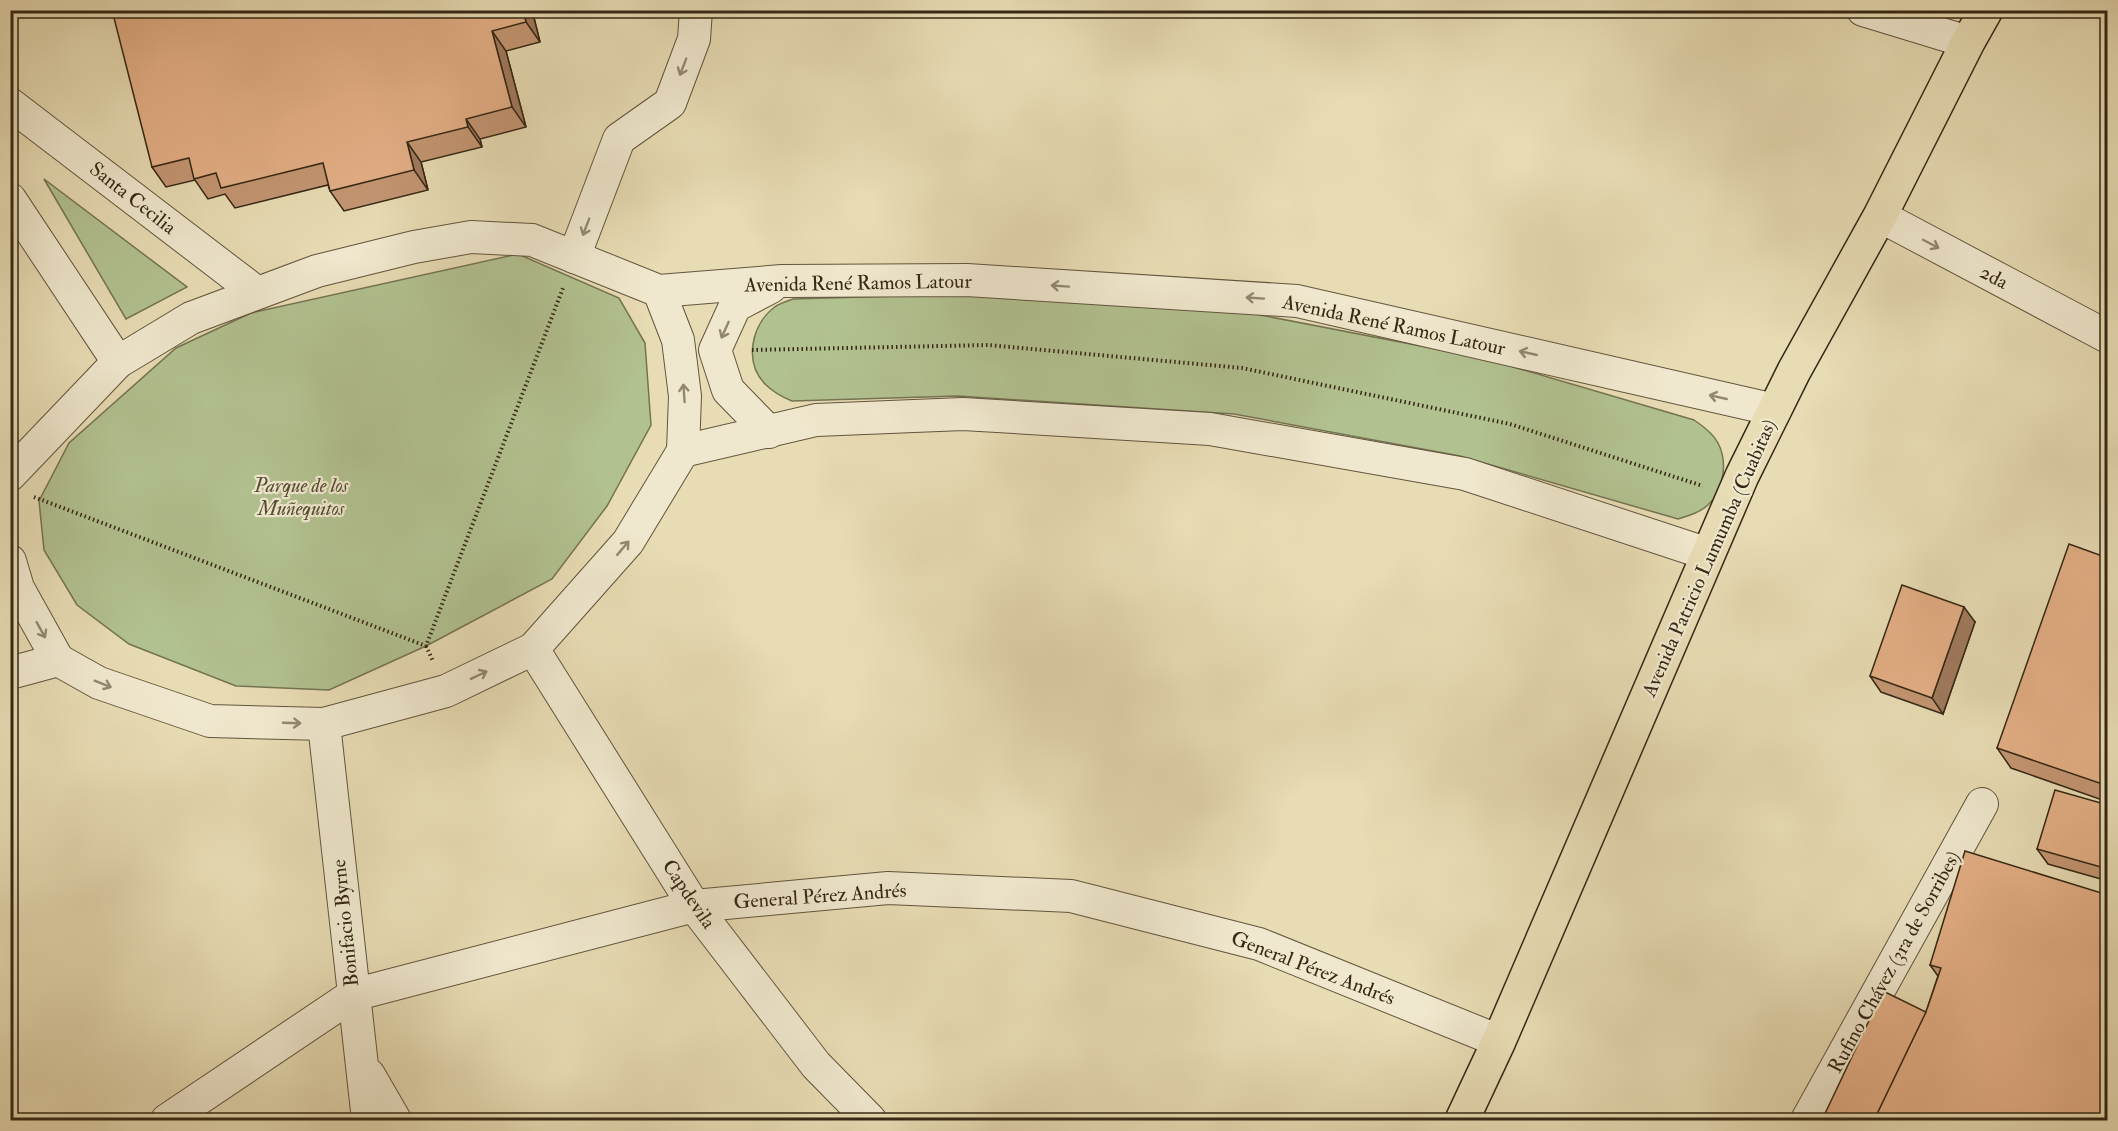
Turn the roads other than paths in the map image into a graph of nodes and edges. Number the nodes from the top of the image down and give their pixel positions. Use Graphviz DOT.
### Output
graph roads {
  1 [pos="696,10"];
  2 [pos="1863,10"];
  3 [pos="1986,10"];
  4 [pos="1968,42"];
  5 [pos="10,104"];
  6 [pos="10,200"];
  7 [pos="1880,216"];
  8 [pos="574,257"];
  9 [pos="782,281"];
  10 [pos="659,291"];
  11 [pos="256,292"];
  12 [pos="2108,337"];
  13 [pos="118,362"];
  14 [pos="1775,410"];
  15 [pos="769,432"];
  16 [pos="683,451"];
  17 [pos="10,476"];
  18 [pos="1708,554"];
  19 [pos="10,561"];
  20 [pos="533,649"];
  21 [pos="58,660"];
  22 [pos="10,673"];
  23 [pos="324,724"];
  24 [pos="1982,804"];
  25 [pos="694,906"];
  26 [pos="353,995"];
  27 [pos="1499,1041"];
  28 [pos="363,1064"];
  29 [pos="167,1120"];
  30 [pos="368,1120"];
  31 [pos="394,1120"];
  32 [pos="870,1120"];
  33 [pos="1462,1120"];
  34 [pos="1807,1120"];
  1 -- 8 [label="street, one-way"];
  2 -- 4 [label="street"];
  3 -- 4 [label="main road, Avenida Patricio Lumumba (Cuabitas)"];
  4 -- 7 [label="main road, Avenida Patricio Lumumba (Cuabitas)"];
  5 -- 11 [label="street, Santa Cecilia"];
  6 -- 13 [label="street"];
  7 -- 12 [label="street, 2da, one-way"];
  7 -- 14 [label="main road, Avenida Patricio Lumumba (Cuabitas)"];
  8 -- 10 [label="street, Avenida René Ramos Latour"];
  8 -- 11 [label="street, Avenida René Ramos Latour"];
  9 -- 10 [label="street, Avenida René Ramos Latour"];
  14 -- 9 [label="street, Avenida René Ramos Latour, one-way"];
  9 -- 15 [label="street, one-way"];
  16 -- 10 [label="street, one-way"];
  11 -- 13 [label="street, Avenida René Ramos Latour"];
  13 -- 17 [label="street, Avenida René Ramos Latour"];
  14 -- 18 [label="main road, Avenida Patricio Lumumba (Cuabitas)"];
  15 -- 16 [label="street"];
  15 -- 18 [label="street"];
  20 -- 16 [label="street, one-way"];
  18 -- 27 [label="main road, Avenida Patricio Lumumba (Cuabitas)"];
  19 -- 21 [label="street, one-way"];
  23 -- 20 [label="street, one-way"];
  20 -- 25 [label="street, Capdevila"];
  21 -- 22 [label="street"];
  21 -- 23 [label="street, one-way"];
  23 -- 26 [label="street, Bonifacio Byrne"];
  24 -- 34 [label="street, Rufino Chávez (3ra de Sorribes)"];
  25 -- 26 [label="street, General Pérez Andrés"];
  25 -- 27 [label="street, General Pérez Andrés"];
  25 -- 32 [label="street, Capdevila"];
  26 -- 28 [label="street, Bonifacio Byrne"];
  26 -- 29 [label="street, General Pérez Andrés"];
  27 -- 33 [label="main road, Avenida Patricio Lumumba (Cuabitas)"];
  28 -- 30 [label="street, Bonifacio Byrne"];
  28 -- 31 [label="street"];
}
